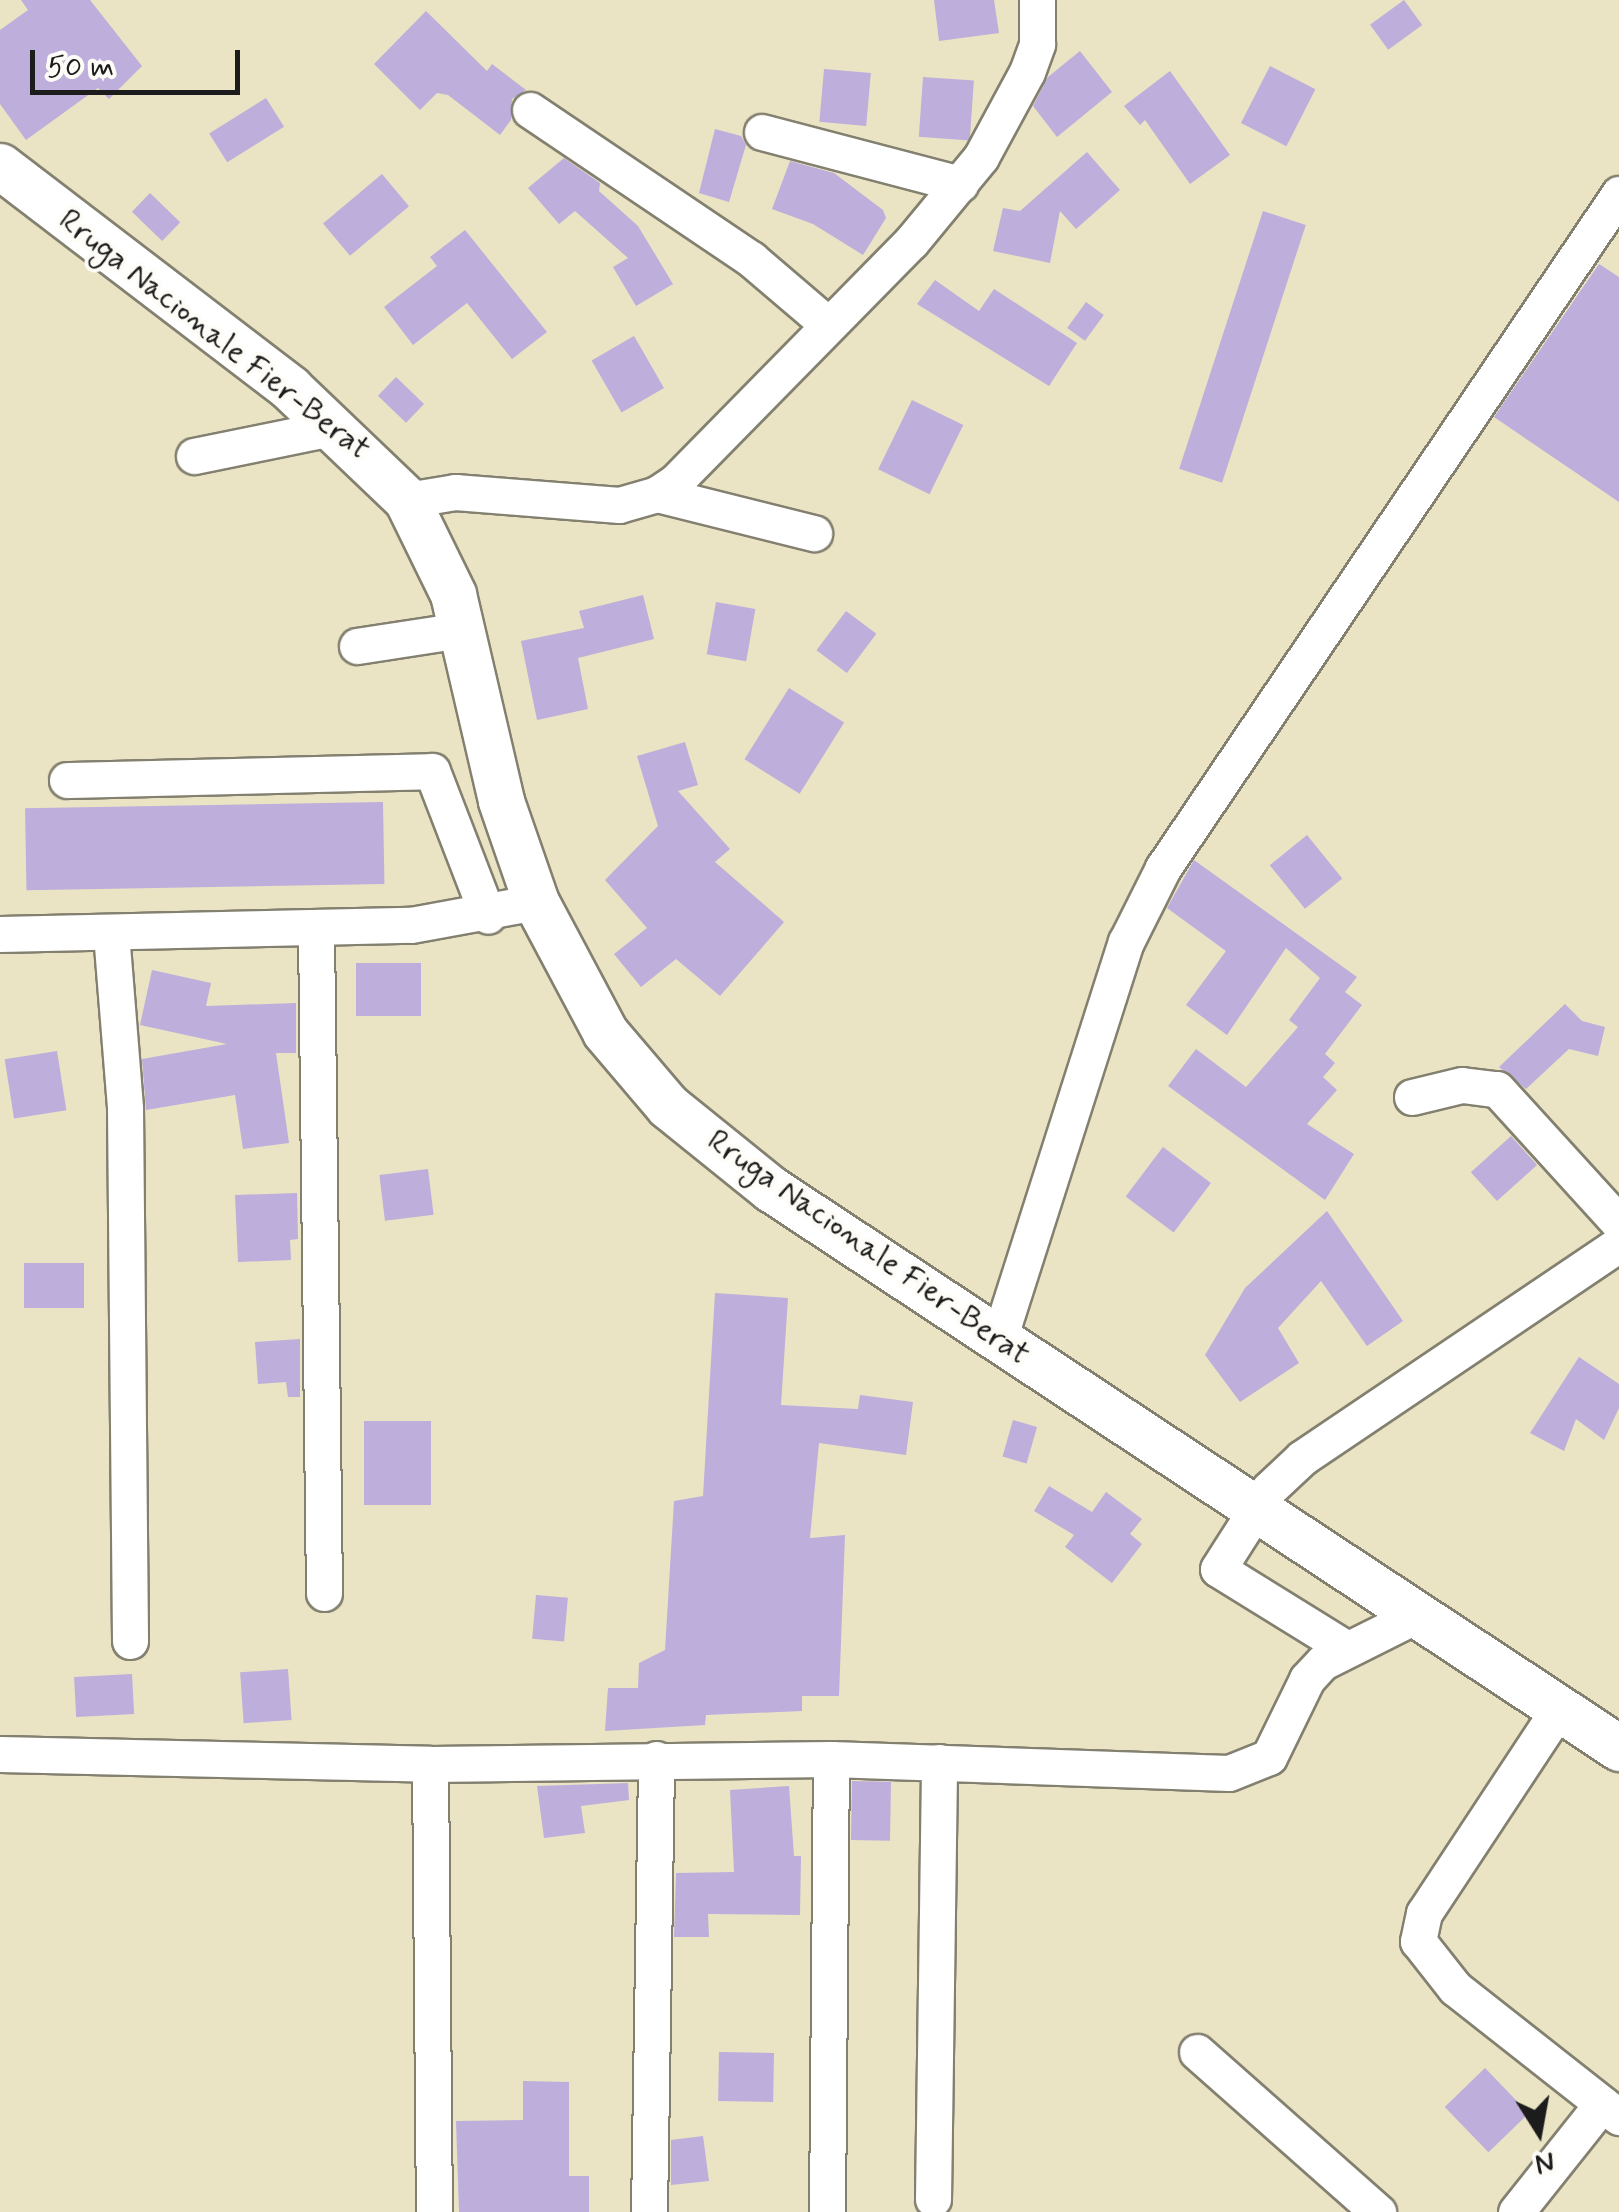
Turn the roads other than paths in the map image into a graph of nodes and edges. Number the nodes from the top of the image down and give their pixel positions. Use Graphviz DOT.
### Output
graph roads {
  1 [pos="1037,0"];
  2 [pos="530,110"];
  3 [pos="762,132"];
  4 [pos="8,179"];
  5 [pos="960,184"];
  6 [pos="1619,194"];
  7 [pos="827,324"];
  8 [pos="337,427"];
  9 [pos="194,456"];
  10 [pos="658,494"];
  11 [pos="407,500"];
  12 [pos="814,533"];
  13 [pos="462,630"];
  14 [pos="357,646"];
  15 [pos="67,780"];
  16 [pos="536,902"];
  17 [pos="488,916"];
  18 [pos="316,930"];
  19 [pos="0,934"];
  20 [pos="111,934"];
  21 [pos="1412,1097"];
  22 [pos="1619,1223"];
  23 [pos="1619,1244"];
  24 [pos="999,1339"];
  25 [pos="1258,1509"];
  26 [pos="324,1592"];
  27 [pos="1419,1614"];
  28 [pos="130,1641"];
  29 [pos="1344,1647"];
  30 [pos="1560,1707"];
  31 [pos="1619,1748"];
  32 [pos="0,1754"];
  33 [pos="656,1759"];
  34 [pos="831,1759"];
  35 [pos="939,1762"];
  36 [pos="430,1764"];
  37 [pos="1196,2052"];
  38 [pos="1611,2111"];
  39 [pos="933,2199"];
  40 [pos="434,2212"];
  41 [pos="649,2212"];
  42 [pos="827,2212"];
  43 [pos="1378,2212"];
  44 [pos="1516,2212"];
  1 -- 5 [label="street"];
  2 -- 7 [label="street"];
  3 -- 5 [label="street"];
  4 -- 8 [label="main road, Rruga Nacionale Fier-Berat"];
  5 -- 7 [label="street"];
  6 -- 24 [label="street"];
  7 -- 10 [label="street"];
  8 -- 9 [label="street"];
  8 -- 11 [label="main road, Rruga Nacionale Fier-Berat"];
  10 -- 11 [label="street"];
  10 -- 12 [label="street"];
  11 -- 13 [label="main road, Rruga Nacionale Fier-Berat"];
  13 -- 14 [label="street"];
  13 -- 16 [label="main road, Rruga Nacionale Fier-Berat"];
  15 -- 17 [label="street"];
  16 -- 17 [label="street"];
  16 -- 24 [label="main road, Rruga Nacionale Fier-Berat"];
  17 -- 18 [label="street"];
  18 -- 20 [label="street"];
  18 -- 26 [label="street"];
  19 -- 20 [label="street"];
  20 -- 28 [label="street"];
  21 -- 22 [label="street"];
  23 -- 25 [label="street"];
  24 -- 25 [label="main road, Rruga Nacionale Fier-Berat"];
  25 -- 27 [label="main road, Rruga Nacionale Fier-Berat"];
  25 -- 29 [label="street"];
  27 -- 29 [label="street"];
  27 -- 30 [label="main road, Rruga Nacionale Fier-Berat"];
  29 -- 35 [label="street"];
  30 -- 31 [label="main road, Rruga Nacionale Fier-Berat"];
  30 -- 38 [label="street"];
  32 -- 36 [label="street"];
  33 -- 34 [label="street"];
  33 -- 36 [label="street"];
  33 -- 41 [label="street"];
  34 -- 35 [label="street"];
  34 -- 42 [label="street"];
  35 -- 39 [label="street"];
  36 -- 40 [label="street"];
  37 -- 43 [label="street"];
  38 -- 44 [label="street"];
}
